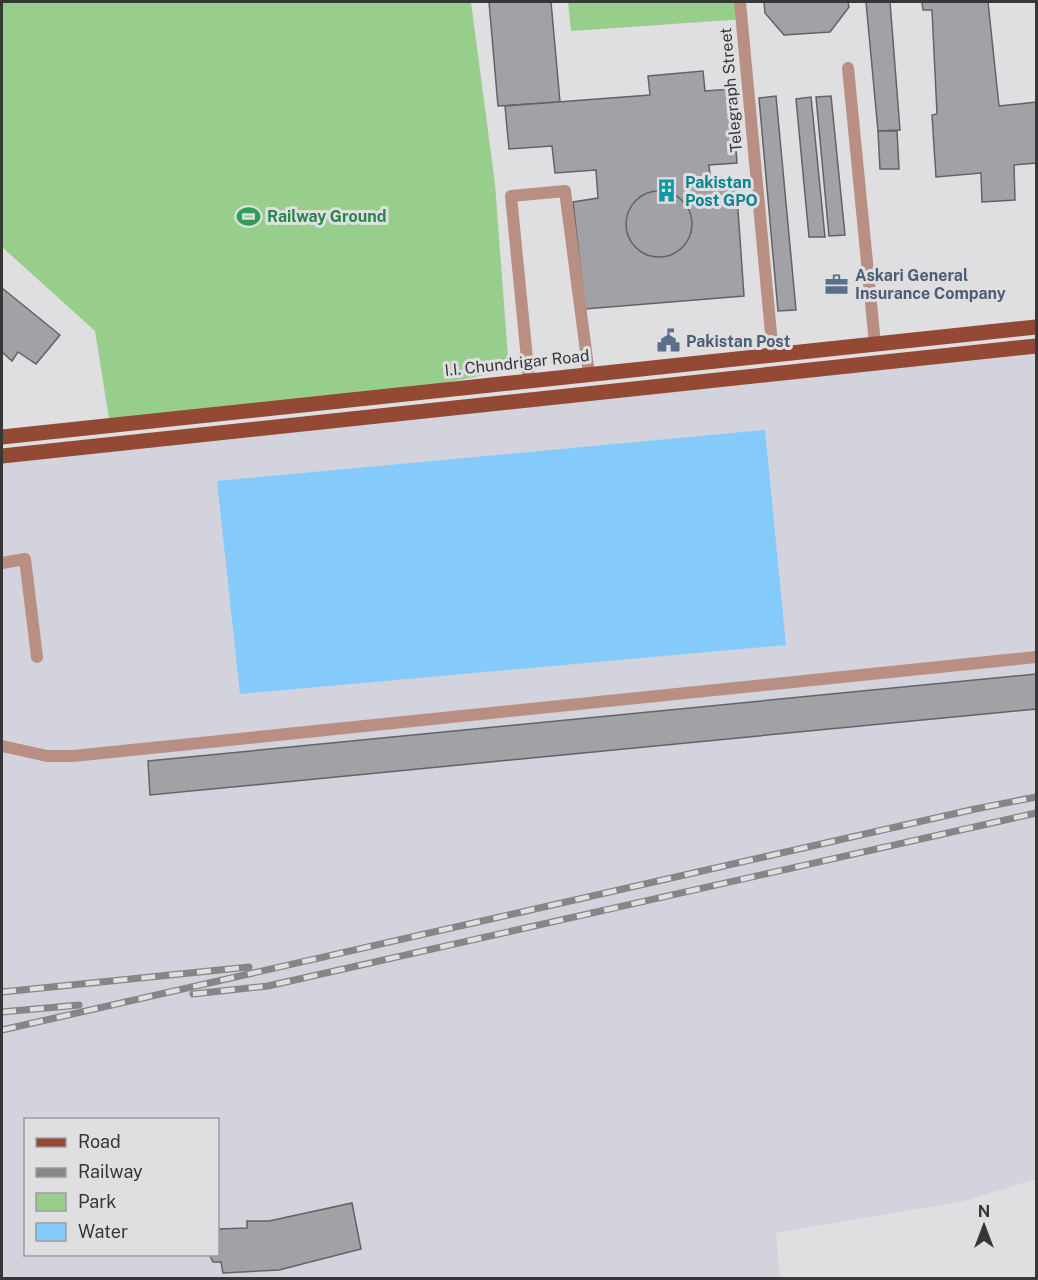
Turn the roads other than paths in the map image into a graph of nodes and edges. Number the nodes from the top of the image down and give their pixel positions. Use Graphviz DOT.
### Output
graph roads {
  1 [pos="740,2"];
  2 [pos="848,68"];
  3 [pos="1036,327"];
  4 [pos="875,344"];
  5 [pos="1036,346"];
  6 [pos="773,355"];
  7 [pos="589,374"];
  8 [pos="529,379"];
  9 [pos="2,437"];
  10 [pos="2,456"];
  11 [pos="2,563"];
  12 [pos="37,657"];
  13 [pos="1036,657"];
  14 [pos="2,746"];
  1 -- 6 [label="lane, Telegraph Street"];
  2 -- 4 [label="lane"];
  3 -- 4 [label="main road, I.I. Chundrigar Road"];
  4 -- 6 [label="main road, I.I. Chundrigar Road"];
  5 -- 10 [label="main road"];
  6 -- 7 [label="main road, I.I. Chundrigar Road"];
  7 -- 8 [label="main road, I.I. Chundrigar Road"];
  7 -- 8 [label="lane"];
  8 -- 9 [label="main road, I.I. Chundrigar Road"];
  11 -- 12 [label="lane"];
  13 -- 14 [label="lane"];
}
